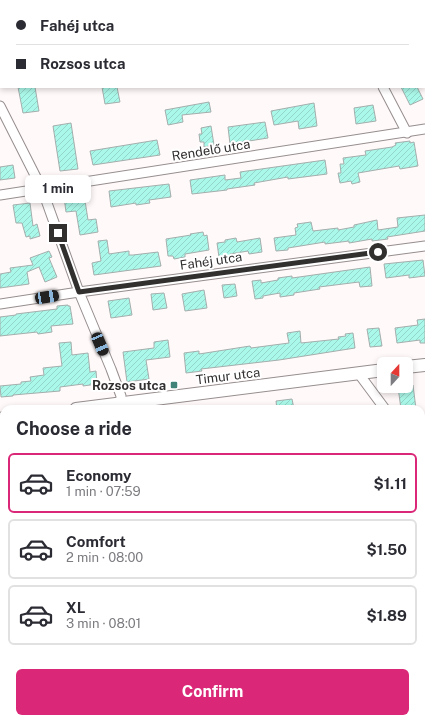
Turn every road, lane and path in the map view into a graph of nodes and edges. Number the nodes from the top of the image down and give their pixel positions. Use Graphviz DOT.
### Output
graph roads {
  1 [pos="384,88"];
  2 [pos="0,106"];
  3 [pos="425,129"];
  4 [pos="407,133"];
  5 [pos="42,189"];
  6 [pos="0,195"];
  7 [pos="425,246"];
  8 [pos="79,292"];
  9 [pos="0,304"];
  10 [pos="425,365"];
  11 [pos="413,366"];
  12 [pos="377,371"];
  13 [pos="359,374"];
  14 [pos="120,405"];
  15 [pos="127,405"];
  16 [pos="382,405"];
  1 -- 4 [label="street"];
  2 -- 5 [label="street"];
  3 -- 4 [label="street, Rendelő utca"];
  4 -- 5 [label="street, Rendelő utca"];
  5 -- 6 [label="street, Rendelő utca"];
  5 -- 8 [label="street"];
  7 -- 8 [label="street, Fahéj utca"];
  8 -- 9 [label="street, Fahéj utca"];
  8 -- 14 [label="street"];
  10 -- 11 [label="street"];
  12 -- 13 [label="street, Timur utca"];
  13 -- 15 [label="street, Timur utca"];
  13 -- 16 [label="street"];
}
